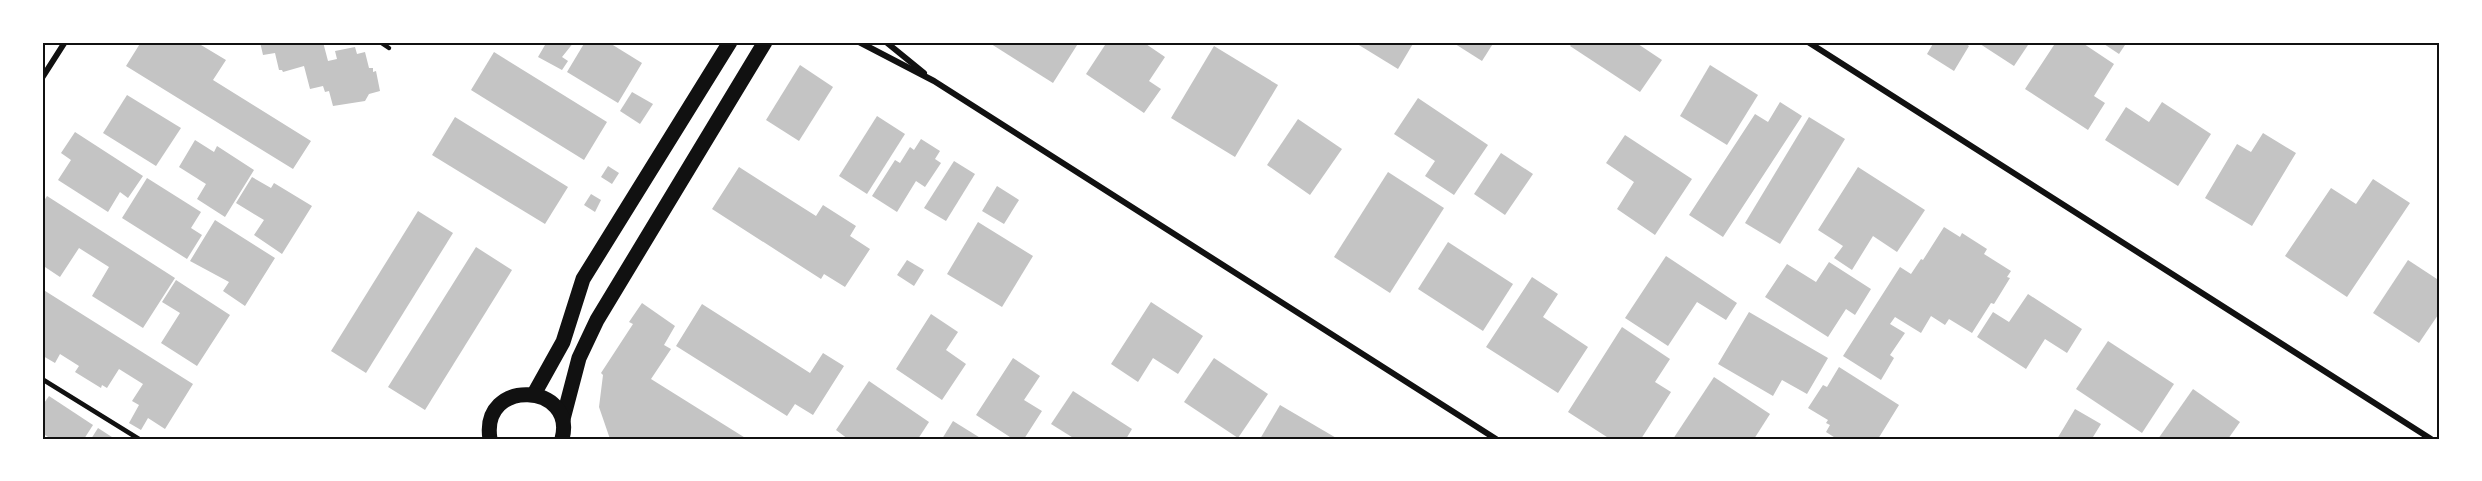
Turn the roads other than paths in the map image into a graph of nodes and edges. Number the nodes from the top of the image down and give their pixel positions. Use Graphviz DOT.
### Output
graph roads {
  1 [pos="65,42"];
  2 [pos="380,42"];
  3 [pos="730,42"];
  4 [pos="765,42"];
  5 [pos="859,42"];
  6 [pos="886,42"];
  7 [pos="1808,42"];
  8 [pos="389,48"];
  9 [pos="42,78"];
  10 [pos="934,81"];
  11 [pos="42,379"];
  12 [pos="534,394"];
  13 [pos="565,432"];
  14 [pos="139,439"];
  15 [pos="490,439"];
  16 [pos="1496,439"];
  17 [pos="2431,439"];
  1 -- 9 [label="street"];
  2 -- 8 [label="lane"];
  3 -- 12 [label="main road"];
  4 -- 13 [label="main road"];
  5 -- 10 [label="street"];
  6 -- 10 [label="street"];
  7 -- 17 [label="street"];
  10 -- 16 [label="street"];
  11 -- 14 [label="lane"];
  12 -- 13 [label="main road"];
  12 -- 15 [label="main road"];
}
